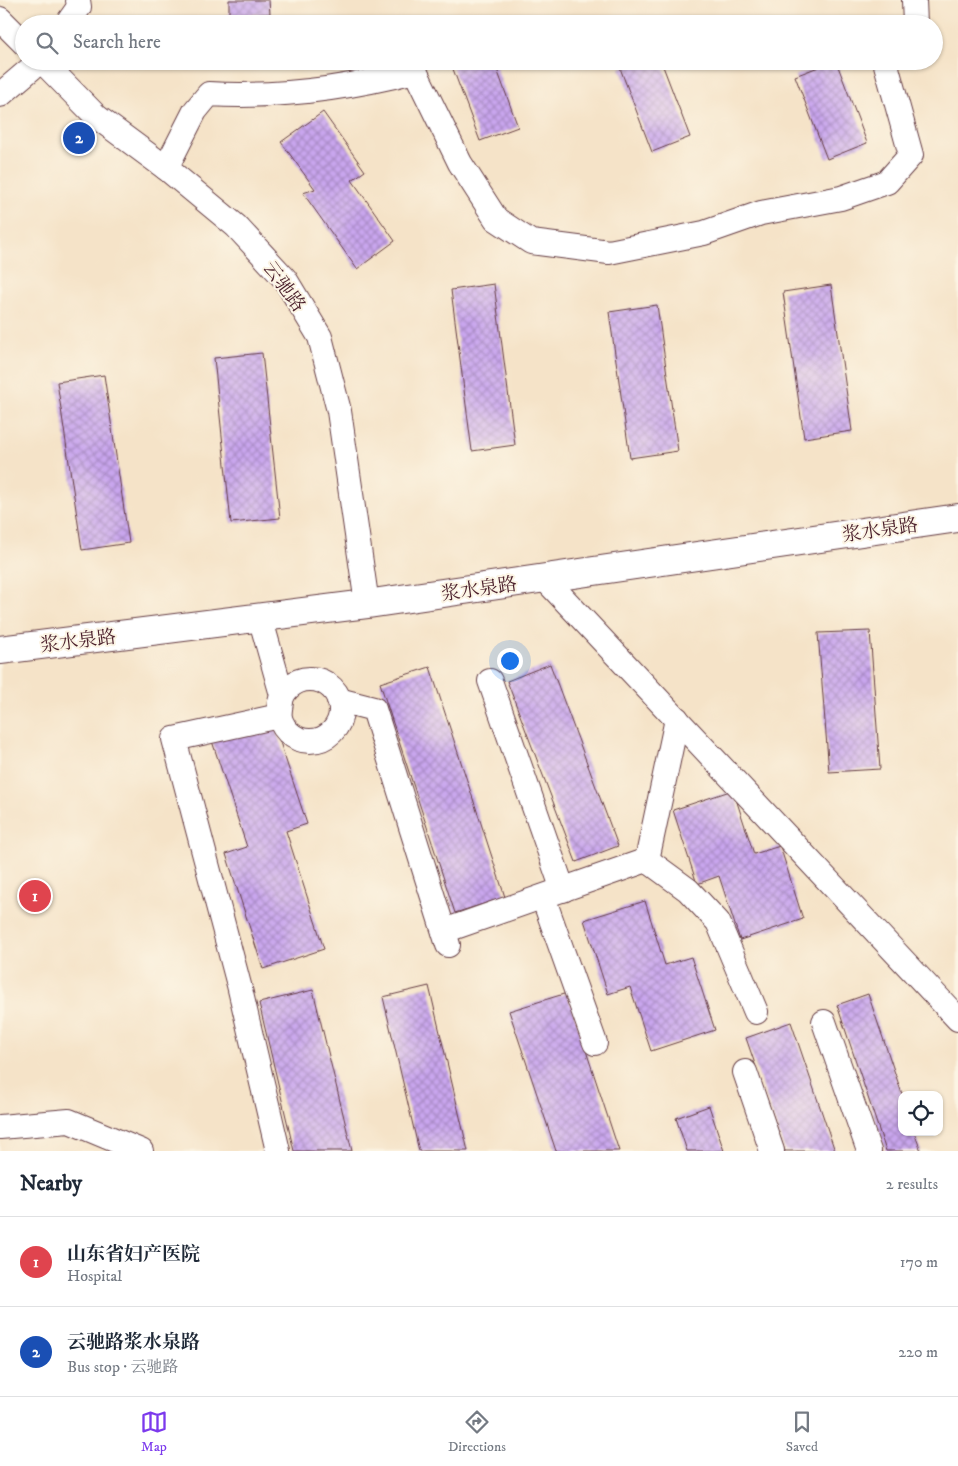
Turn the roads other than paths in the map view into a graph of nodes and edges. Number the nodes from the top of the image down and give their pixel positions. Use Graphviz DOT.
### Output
graph roads {
  1 [pos="78,0"];
  2 [pos="914,0"];
  3 [pos="73,15"];
  4 [pos="915,15"];
  5 [pos="0,19"];
  6 [pos="15,34"];
  7 [pos="30,70"];
  8 [pos="50,70"];
  9 [pos="888,70"];
  10 [pos="0,95"];
  11 [pos="166,168"];
  12 [pos="958,518"];
  13 [pos="544,578"];
  14 [pos="367,604"];
  15 [pos="260,617"];
  16 [pos="0,650"];
  17 [pos="490,681"];
  18 [pos="339,700"];
  19 [pos="281,706"];
  20 [pos="677,719"];
  21 [pos="647,860"];
  22 [pos="553,893"];
  23 [pos="756,1012"];
  24 [pos="958,1019"];
  25 [pos="824,1022"];
  26 [pos="595,1043"];
  27 [pos="745,1072"];
  28 [pos="0,1127"];
  29 [pos="141,1151"];
  30 [pos="278,1151"];
  31 [pos="772,1151"];
  32 [pos="869,1151"];
  1 -- 3 [label="street"];
  2 -- 4 [label="street"];
  5 -- 6 [label="street"];
  7 -- 10 [label="street"];
  8 -- 11 [label="street, 云驰路"];
  9 -- 11 [label="street"];
  11 -- 14 [label="street, 云驰路"];
  12 -- 13 [label="main road, 浆水泉路"];
  13 -- 14 [label="main road, 浆水泉路"];
  13 -- 20 [label="street"];
  14 -- 15 [label="main road, 浆水泉路"];
  15 -- 16 [label="main road, 浆水泉路"];
  15 -- 19 [label="street"];
  17 -- 22 [label="street"];
  18 -- 19 [label="street"];
  18 -- 19 [label="street"];
  18 -- 22 [label="street"];
  19 -- 30 [label="street"];
  20 -- 21 [label="street"];
  20 -- 24 [label="street"];
  21 -- 22 [label="street"];
  21 -- 23 [label="street"];
  22 -- 26 [label="street"];
  25 -- 32 [label="street"];
  27 -- 31 [label="street"];
  28 -- 29 [label="street"];
}
